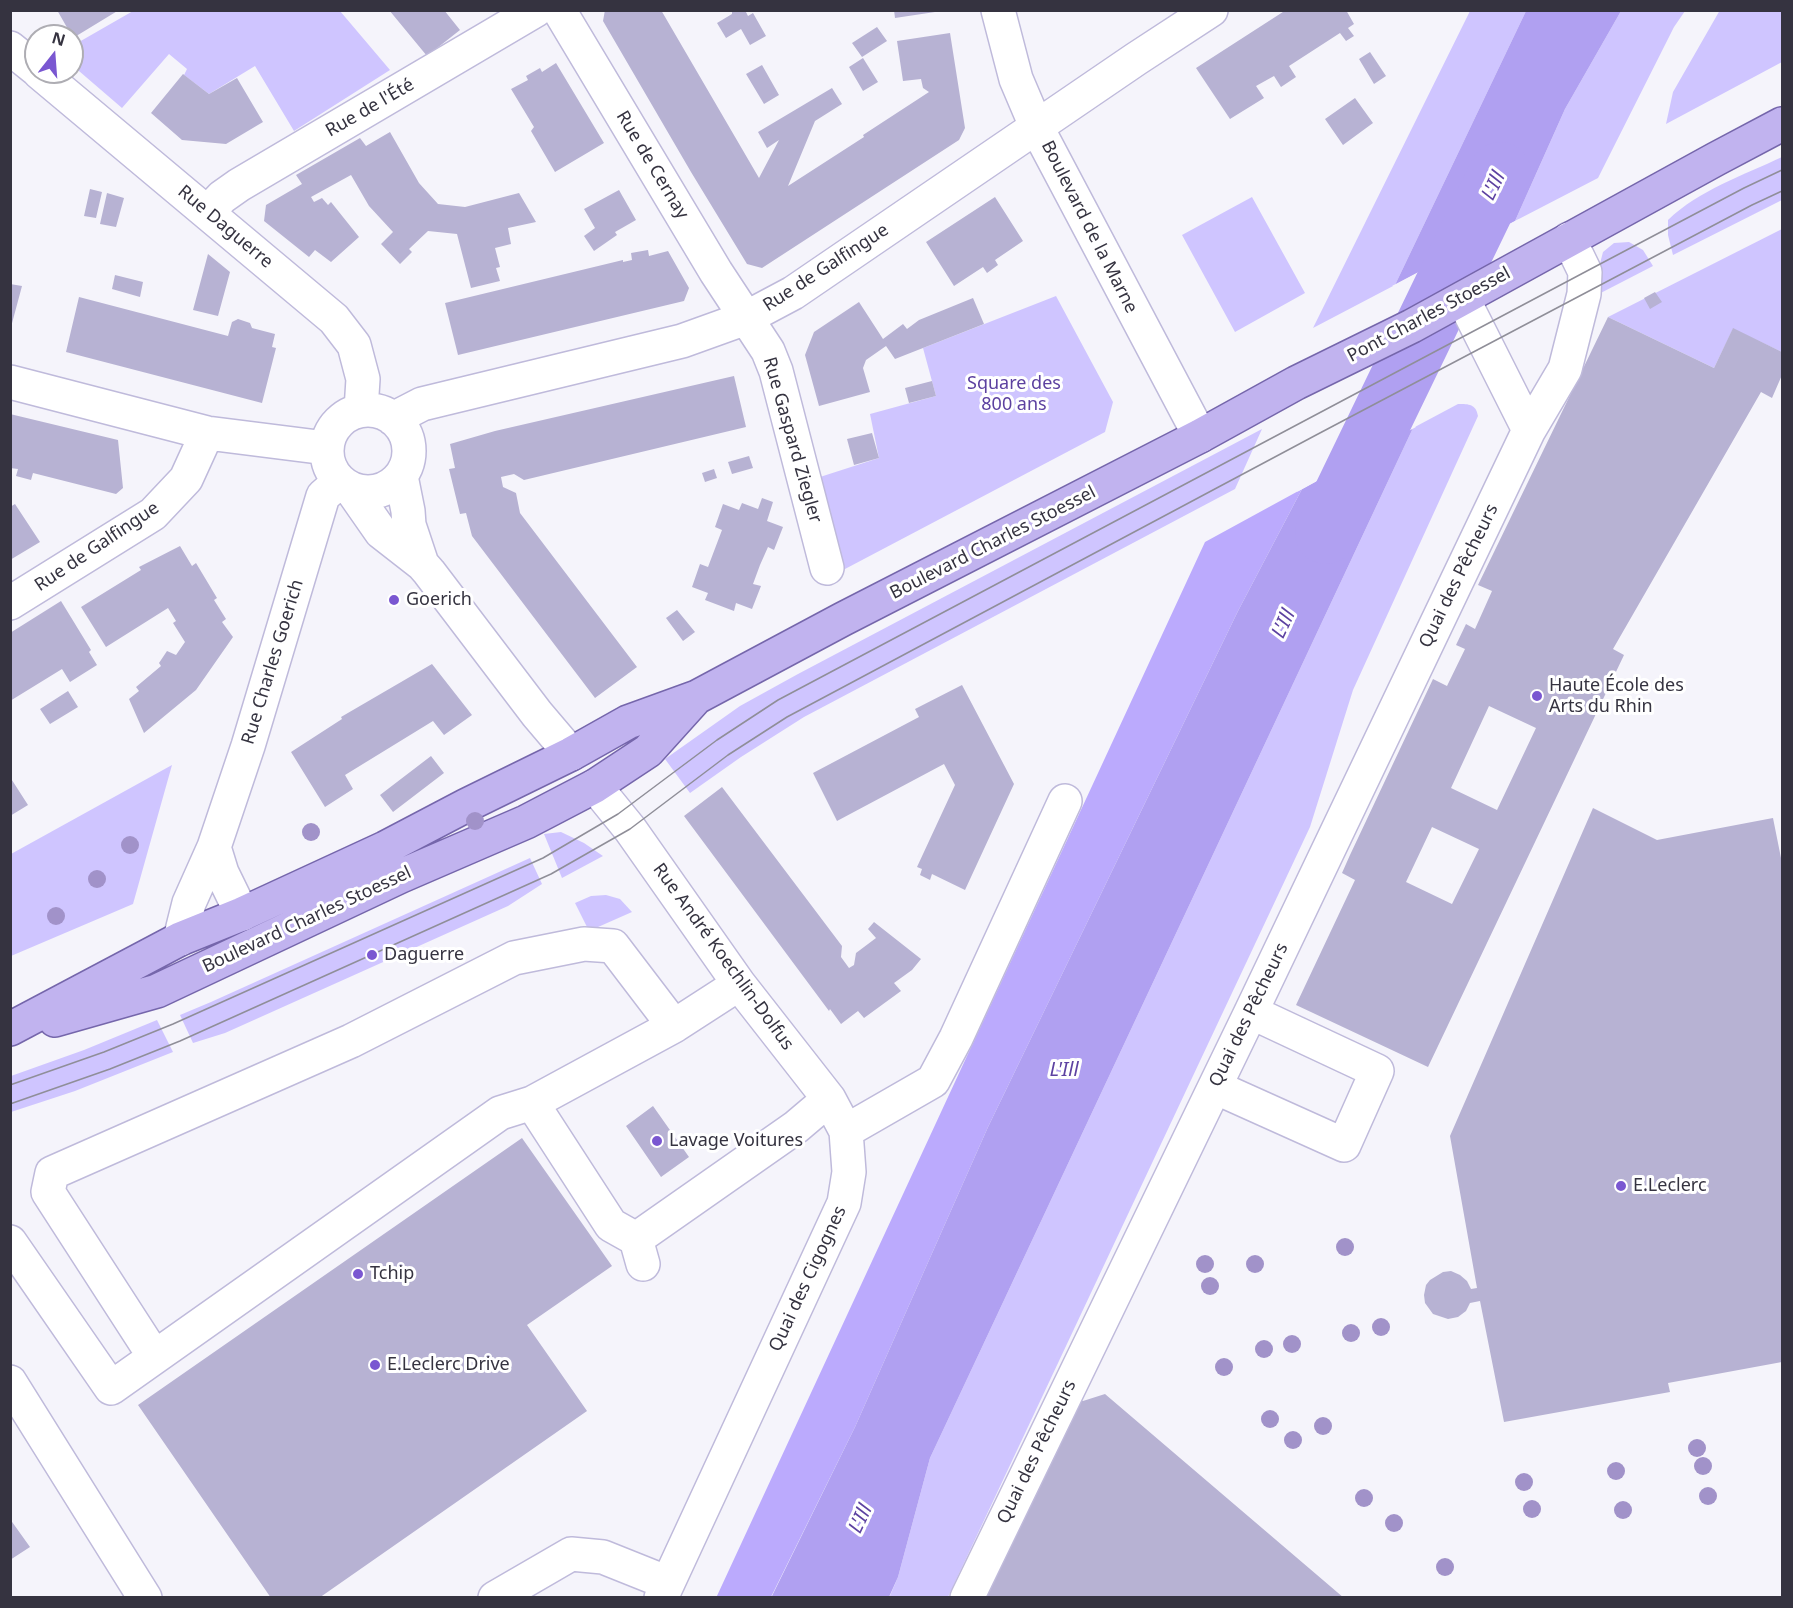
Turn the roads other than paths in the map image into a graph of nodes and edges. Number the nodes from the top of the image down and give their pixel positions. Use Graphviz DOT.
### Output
graph roads {
  1 [pos="536,10"];
  2 [pos="559,10"];
  3 [pos="998,10"];
  4 [pos="1211,10"];
  5 [pos="10,48"];
  6 [pos="24,60"];
  7 [pos="54,84"];
  8 [pos="1782,124"];
  9 [pos="1036,126"];
  10 [pos="208,212"];
  11 [pos="1569,239"];
  12 [pos="1463,299"];
  13 [pos="746,318"];
  14 [pos="10,382"];
  15 [pos="1287,387"];
  16 [pos="361,410"];
  17 [pos="393,418"];
  18 [pos="1528,430"];
  19 [pos="207,433"];
  20 [pos="1200,436"];
  21 [pos="326,448"];
  22 [pos="401,476"];
  23 [pos="345,485"];
  24 [pos="422,564"];
  25 [pos="827,568"];
  26 [pos="10,603"];
  27 [pos="697,696"];
  28 [pos="571,754"];
  29 [pos="595,786"];
  30 [pos="1065,801"];
  31 [pos="214,848"];
  32 [pos="242,914"];
  33 [pos="180,939"];
  34 [pos="739,984"];
  35 [pos="1251,1012"];
  36 [pos="674,1026"];
  37 [pos="10,1029"];
  38 [pos="1215,1087"];
  39 [pos="829,1099"];
  40 [pos="532,1103"];
  41 [pos="846,1131"];
  42 [pos="10,1242"];
  43 [pos="154,1356"];
  44 [pos="10,1382"];
  45 [pos="664,1590"];
  46 [pos="145,1598"];
  47 [pos="495,1598"];
  48 [pos="967,1598"];
  1 -- 10 [label="street, Rue de l'Été"];
  2 -- 13 [label="street, Rue de Cernay"];
  3 -- 9 [label="street, Boulevard de la Marne"];
  4 -- 9 [label="street, Rue de Galfingue"];
  5 -- 6 [label="street, Rue Daguerre"];
  7 -- 10 [label="street, Rue Daguerre"];
  8 -- 11 [label="main road"];
  9 -- 13 [label="street, Rue de Galfingue"];
  9 -- 20 [label="street, Boulevard de la Marne"];
  10 -- 16 [label="street, Rue Daguerre"];
  11 -- 12 [label="main road, Pont Charles Stoessel"];
  11 -- 18 [label="street, Quai des Pêcheurs"];
  12 -- 15 [label="main road, Pont Charles Stoessel"];
  12 -- 18 [label="street"];
  13 -- 17 [label="street, Rue de Galfingue"];
  13 -- 25 [label="street, Rue Gaspard Ziegler"];
  14 -- 19 [label="street"];
  15 -- 20 [label="main road, Boulevard Charles Stoessel"];
  16 -- 17 [label="street"];
  16 -- 21 [label="street"];
  17 -- 22 [label="street"];
  18 -- 35 [label="street, Quai des Pêcheurs"];
  19 -- 21 [label="street"];
  19 -- 26 [label="street, Rue de Galfingue"];
  20 -- 27 [label="main road, Boulevard Charles Stoessel"];
  21 -- 23 [label="street"];
  22 -- 23 [label="street"];
  22 -- 24 [label="street"];
  23 -- 24 [label="street"];
  23 -- 31 [label="street, Rue Charles Goerich"];
  24 -- 28 [label="street"];
  27 -- 28 [label="main road, Boulevard Charles Stoessel"];
  27 -- 29 [label="main road, Boulevard Charles Stoessel"];
  28 -- 29 [label="main road"];
  28 -- 32 [label="main road, Boulevard Charles Stoessel"];
  29 -- 34 [label="street, Rue André Koechlin-Dolfus"];
  29 -- 37 [label="main road, Boulevard Charles Stoessel"];
  30 -- 41 [label="street"];
  31 -- 32 [label="street"];
  31 -- 33 [label="street, Rue Charles Goerich"];
  32 -- 33 [label="main road, Boulevard Charles Stoessel"];
  33 -- 37 [label="main road, Boulevard Charles Stoessel"];
  34 -- 36 [label="street"];
  34 -- 39 [label="street, Rue André Koechlin-Dolfus"];
  35 -- 38 [label="street, Quai des Pêcheurs"];
  35 -- 38 [label="street"];
  36 -- 40 [label="street"];
  36 -- 43 [label="street"];
  38 -- 48 [label="street, Quai des Pêcheurs"];
  39 -- 40 [label="street"];
  39 -- 41 [label="street, Rue André Koechlin-Dolfus"];
  40 -- 43 [label="street"];
  41 -- 45 [label="street, Quai des Cigognes"];
  42 -- 43 [label="street"];
  44 -- 46 [label="street"];
  45 -- 47 [label="street"];
}
